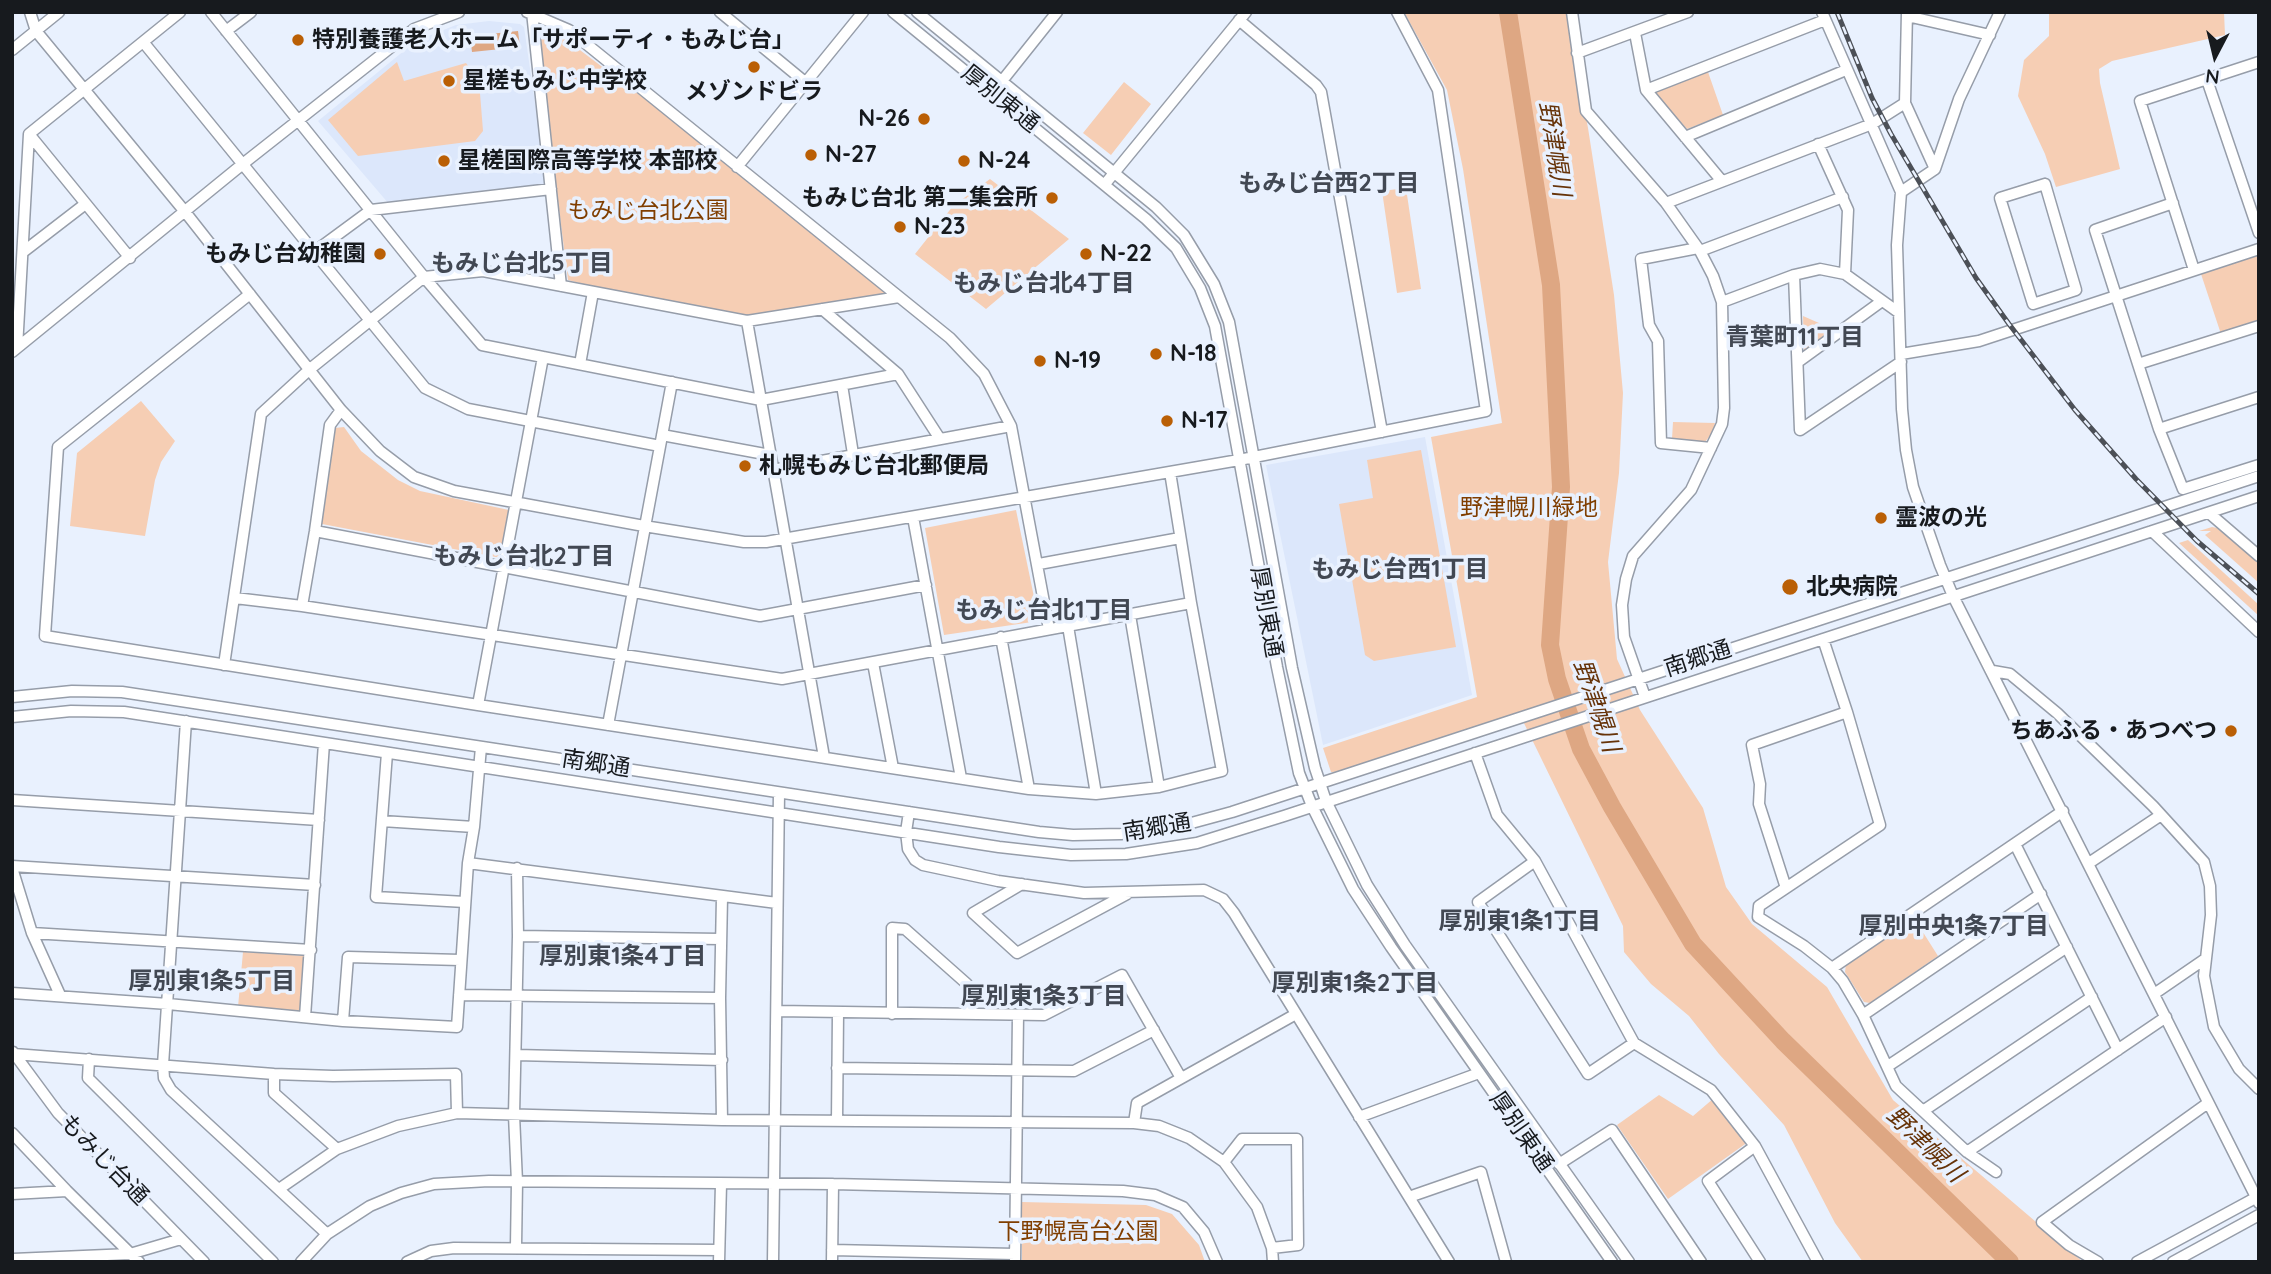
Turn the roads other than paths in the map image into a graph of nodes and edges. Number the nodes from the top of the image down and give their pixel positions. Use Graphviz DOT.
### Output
graph roads {
  1 [pos="30,12"];
  2 [pos="59,12"];
  3 [pos="180,12"];
  4 [pos="211,12"];
  5 [pos="251,12"];
  6 [pos="458,12"];
  7 [pos="530,12"];
  8 [pos="720,12"];
  9 [pos="863,12"];
  10 [pos="892,12"];
  11 [pos="917,12"];
  12 [pos="1057,12"];
  13 [pos="1397,12"];
  14 [pos="1572,12"];
  15 [pos="1688,12"];
  16 [pos="2000,12"];
  17 [pos="1243,14"];
  18 [pos="1907,14"];
  19 [pos="1824,16"];
  20 [pos="1938,17"];
  21 [pos="36,31"];
  22 [pos="226,31"];
  23 [pos="1635,33"];
  24 [pos="1990,35"];
  25 [pos="145,43"];
  26 [pos="12,50"];
  27 [pos="1577,53"];
  28 [pos="2259,62"];
  29 [pos="1846,70"];
  30 [pos="2207,80"];
  31 [pos="1002,81"];
  32 [pos="805,82"];
  33 [pos="1646,90"];
  34 [pos="84,91"];
  35 [pos="1905,103"];
  36 [pos="299,122"];
  37 [pos="1872,124"];
  38 [pos="29,134"];
  39 [pos="1685,137"];
  40 [pos="1818,144"];
  41 [pos="244,163"];
  42 [pos="737,167"];
  43 [pos="1935,169"];
  44 [pos="1114,172"];
  45 [pos="1721,180"];
  46 [pos="1105,184"];
  47 [pos="551,188"];
  48 [pos="1901,192"];
  49 [pos="1843,197"];
  50 [pos="1666,203"];
  51 [pos="2173,203"];
  52 [pos="84,205"];
  53 [pos="371,210"];
  54 [pos="186,213"];
  55 [pos="2259,233"];
  56 [pos="2259,249"];
  57 [pos="1699,250"];
  58 [pos="23,252"];
  59 [pos="314,252"];
  60 [pos="130,258"];
  61 [pos="2194,270"];
  62 [pos="1845,274"];
  63 [pos="1794,275"];
  64 [pos="424,277"];
  65 [pos="561,286"];
  66 [pos="593,292"];
  67 [pos="250,294"];
  68 [pos="2061,295"];
  69 [pos="2116,295"];
  70 [pos="899,296"];
  71 [pos="1882,301"];
  72 [pos="1722,302"];
  73 [pos="822,309"];
  74 [pos="2068,310"];
  75 [pos="1898,312"];
  76 [pos="369,321"];
  77 [pos="747,321"];
  78 [pos="2259,326"];
  79 [pos="15,350"];
  80 [pos="543,358"];
  81 [pos="1901,358"];
  82 [pos="1798,362"];
  83 [pos="580,364"];
  84 [pos="2138,364"];
  85 [pos="310,369"];
  86 [pos="898,374"];
  87 [pos="672,382"];
  88 [pos="842,385"];
  89 [pos="2259,397"];
  90 [pos="761,400"];
  91 [pos="341,410"];
  92 [pos="532,422"];
  93 [pos="1011,426"];
  94 [pos="2159,429"];
  95 [pos="1382,432"];
  96 [pos="940,439"];
  97 [pos="661,441"];
  98 [pos="1711,448"];
  99 [pos="853,454"];
  100 [pos="770,456"];
  101 [pos="1254,457"];
  102 [pos="1239,460"];
  103 [pos="2259,465"];
  104 [pos="773,470"];
  105 [pos="1170,472"];
  106 [pos="2259,476"];
  107 [pos="2259,496"];
  108 [pos="1026,497"];
  109 [pos="517,501"];
  110 [pos="2209,513"];
  111 [pos="912,517"];
  112 [pos="644,526"];
  113 [pos="316,531"];
  114 [pos="2152,531"];
  115 [pos="1180,538"];
  116 [pos="786,540"];
  117 [pos="2259,556"];
  118 [pos="1039,564"];
  119 [pos="504,568"];
  120 [pos="1946,579"];
  121 [pos="926,585"];
  122 [pos="632,592"];
  123 [pos="1953,596"];
  124 [pos="235,598"];
  125 [pos="1191,603"];
  126 [pos="302,606"];
  127 [pos="798,609"];
  128 [pos="1130,615"];
  129 [pos="1068,626"];
  130 [pos="1049,629"];
  131 [pos="2259,632"];
  132 [pos="491,635"];
  133 [pos="1001,637"];
  134 [pos="1823,639"];
  135 [pos="939,650"];
  136 [pos="620,654"];
  137 [pos="873,663"];
  138 [pos="223,665"];
  139 [pos="1993,671"];
  140 [pos="810,674"];
  141 [pos="1637,679"];
  142 [pos="12,697"];
  143 [pos="1645,697"];
  144 [pos="478,705"];
  145 [pos="1847,712"];
  146 [pos="12,717"];
  147 [pos="186,721"];
  148 [pos="608,725"];
  149 [pos="324,743"];
  150 [pos="481,747"];
  151 [pos="387,753"];
  152 [pos="1475,753"];
  153 [pos="824,757"];
  154 [pos="479,766"];
  155 [pos="893,768"];
  156 [pos="961,778"];
  157 [pos="1320,784"];
  158 [pos="1159,787"];
  159 [pos="1029,789"];
  160 [pos="1305,789"];
  161 [pos="779,793"];
  162 [pos="1096,794"];
  163 [pos="12,800"];
  164 [pos="1326,801"];
  165 [pos="1312,806"];
  166 [pos="181,811"];
  167 [pos="2063,811"];
  168 [pos="779,812"];
  169 [pos="909,812"];
  170 [pos="2161,815"];
  171 [pos="319,820"];
  172 [pos="382,821"];
  173 [pos="474,827"];
  174 [pos="906,832"];
  175 [pos="2015,844"];
  176 [pos="1535,861"];
  177 [pos="468,863"];
  178 [pos="2089,863"];
  179 [pos="12,867"];
  180 [pos="517,869"];
  181 [pos="176,877"];
  182 [pos="1022,884"];
  183 [pos="315,886"];
  184 [pos="1786,888"];
  185 [pos="1130,892"];
  186 [pos="2041,894"];
  187 [pos="722,897"];
  188 [pos="465,902"];
  189 [pos="777,903"];
  190 [pos="33,933"];
  191 [pos="518,936"];
  192 [pos="720,939"];
  193 [pos="172,941"];
  194 [pos="2067,947"];
  195 [pos="311,950"];
  196 [pos="2205,959"];
  197 [pos="460,960"];
  198 [pos="1832,968"];
  199 [pos="12,993"];
  200 [pos="2154,994"];
  201 [pos="60,995"];
  202 [pos="459,995"];
  203 [pos="516,995"];
  204 [pos="2092,997"];
  205 [pos="720,998"];
  206 [pos="168,1004"];
  207 [pos="777,1012"];
  208 [pos="838,1013"];
  209 [pos="892,1014"];
  210 [pos="967,1014"];
  211 [pos="1296,1014"];
  212 [pos="1863,1014"];
  213 [pos="1018,1015"];
  214 [pos="305,1017"];
  215 [pos="2166,1017"];
  216 [pos="343,1021"];
  217 [pos="1154,1030"];
  218 [pos="1634,1043"];
  219 [pos="2118,1049"];
  220 [pos="13,1053"];
  221 [pos="516,1055"];
  222 [pos="89,1059"];
  223 [pos="722,1060"];
  224 [pos="163,1065"];
  225 [pos="1888,1066"];
  226 [pos="837,1068"];
  227 [pos="1017,1070"];
  228 [pos="1479,1073"];
  229 [pos="274,1074"];
  230 [pos="1181,1078"];
  231 [pos="2259,1089"];
  232 [pos="2208,1103"];
  233 [pos="1923,1111"];
  234 [pos="457,1113"];
  235 [pos="514,1115"];
  236 [pos="1359,1117"];
  237 [pos="722,1120"];
  238 [pos="775,1120"];
  239 [pos="836,1121"];
  240 [pos="1017,1122"];
  241 [pos="1135,1123"];
  242 [pos="12,1133"];
  243 [pos="1755,1146"];
  244 [pos="337,1149"];
  245 [pos="1966,1152"];
  246 [pos="1224,1162"];
  247 [pos="1559,1164"];
  248 [pos="1996,1172"];
  249 [pos="517,1182"];
  250 [pos="721,1184"];
  251 [pos="774,1184"];
  252 [pos="833,1184"];
  253 [pos="279,1189"];
  254 [pos="1016,1190"];
  255 [pos="67,1191"];
  256 [pos="12,1194"];
  257 [pos="1409,1198"];
  258 [pos="2258,1199"];
  259 [pos="2259,1215"];
  260 [pos="327,1234"];
  261 [pos="181,1239"];
  262 [pos="516,1246"];
  263 [pos="1272,1248"];
  264 [pos="719,1250"];
  265 [pos="832,1250"];
  266 [pos="431,1251"];
  267 [pos="131,1254"];
  268 [pos="1015,1258"];
  269 [pos="14,1260"];
  270 [pos="1756,1260"];
  271 [pos="139,1262"];
  272 [pos="204,1262"];
  273 [pos="274,1262"];
  274 [pos="301,1262"];
  275 [pos="407,1262"];
  276 [pos="439,1262"];
  277 [pos="719,1262"];
  278 [pos="773,1262"];
  279 [pos="832,1262"];
  280 [pos="1217,1262"];
  281 [pos="1273,1262"];
  282 [pos="1449,1262"];
  283 [pos="1506,1262"];
  284 [pos="1612,1262"];
  285 [pos="1629,1262"];
  286 [pos="1700,1262"];
  287 [pos="1818,1262"];
  288 [pos="2098,1262"];
  289 [pos="2137,1262"];
  290 [pos="2173,1262"];
  1 -- 21 [label="street"];
  2 -- 21 [label="street"];
  3 -- 25 [label="street"];
  4 -- 22 [label="street"];
  5 -- 22 [label="street"];
  6 -- 36 [label="street"];
  7 -- 42 [label="street"];
  7 -- 47 [label="street"];
  8 -- 32 [label="street"];
  9 -- 32 [label="street"];
  10 -- 46 [label="street, 厚別東通"];
  11 -- 31 [label="street, 厚別東通"];
  12 -- 31 [label="street"];
  13 -- 95 [label="street"];
  14 -- 27 [label="street"];
  15 -- 23 [label="street"];
  16 -- 24 [label="street"];
  17 -- 44 [label="street"];
  17 -- 95 [label="street"];
  18 -- 20 [label="street"];
  18 -- 35 [label="street"];
  19 -- 29 [label="street"];
  19 -- 33 [label="street"];
  20 -- 24 [label="street"];
  21 -- 26 [label="street"];
  21 -- 34 [label="street"];
  22 -- 36 [label="street"];
  23 -- 27 [label="street"];
  23 -- 33 [label="street"];
  24 -- 43 [label="street"];
  25 -- 34 [label="street"];
  25 -- 41 [label="street"];
  27 -- 50 [label="street"];
  28 -- 30 [label="street"];
  29 -- 37 [label="street"];
  29 -- 39 [label="street"];
  30 -- 51 [label="street"];
  30 -- 55 [label="street"];
  31 -- 44 [label="street, 厚別東通"];
  32 -- 42 [label="street"];
  33 -- 39 [label="street"];
  34 -- 38 [label="street"];
  34 -- 54 [label="street"];
  35 -- 37 [label="street"];
  35 -- 43 [label="street"];
  36 -- 41 [label="street"];
  36 -- 53 [label="street"];
  37 -- 40 [label="street"];
  37 -- 48 [label="street"];
  38 -- 52 [label="street"];
  38 -- 58 [label="street"];
  39 -- 45 [label="street"];
  40 -- 45 [label="street"];
  40 -- 49 [label="street"];
  41 -- 54 [label="street"];
  41 -- 59 [label="street"];
  42 -- 70 [label="street"];
  43 -- 48 [label="street"];
  44 -- 46 [label="street"];
  44 -- 101 [label="street, 厚別東通"];
  45 -- 50 [label="street"];
  46 -- 102 [label="street, 厚別東通"];
  47 -- 53 [label="street"];
  47 -- 65 [label="street"];
  48 -- 75 [label="street"];
  49 -- 57 [label="street"];
  49 -- 62 [label="street"];
  50 -- 57 [label="street"];
  51 -- 61 [label="street"];
  51 -- 69 [label="street"];
  52 -- 58 [label="street"];
  52 -- 60 [label="street"];
  53 -- 59 [label="street"];
  53 -- 64 [label="street"];
  54 -- 60 [label="street"];
  54 -- 67 [label="street"];
  56 -- 61 [label="street"];
  57 -- 72 [label="street"];
  57 -- 98 [label="street"];
  58 -- 79 [label="street"];
  59 -- 76 [label="street"];
  60 -- 79 [label="street"];
  61 -- 69 [label="street"];
  62 -- 63 [label="street"];
  62 -- 71 [label="street"];
  63 -- 72 [label="street"];
  63 -- 82 [label="street"];
  64 -- 65 [label="street"];
  64 -- 76 [label="street"];
  64 -- 80 [label="street"];
  65 -- 66 [label="street"];
  66 -- 77 [label="street"];
  66 -- 83 [label="street"];
  67 -- 85 [label="street"];
  67 -- 138 [label="street"];
  68 -- 68 [label="street"];
  68 -- 74 [label="street"];
  69 -- 74 [label="street"];
  69 -- 84 [label="street"];
  70 -- 73 [label="street"];
  70 -- 93 [label="street"];
  71 -- 75 [label="street"];
  71 -- 82 [label="street"];
  72 -- 98 [label="street"];
  73 -- 77 [label="street"];
  73 -- 86 [label="street"];
  74 -- 81 [label="street"];
  75 -- 81 [label="street"];
  76 -- 85 [label="street"];
  76 -- 92 [label="street"];
  77 -- 90 [label="street"];
  78 -- 84 [label="street"];
  80 -- 83 [label="street"];
  80 -- 92 [label="street"];
  81 -- 82 [label="street"];
  81 -- 120 [label="street"];
  83 -- 87 [label="street"];
  84 -- 94 [label="street"];
  85 -- 91 [label="street"];
  85 -- 124 [label="street"];
  86 -- 88 [label="street"];
  86 -- 96 [label="street"];
  87 -- 90 [label="street"];
  87 -- 97 [label="street"];
  88 -- 90 [label="street"];
  88 -- 99 [label="street"];
  89 -- 94 [label="street"];
  90 -- 100 [label="street"];
  91 -- 109 [label="street"];
  91 -- 113 [label="street"];
  92 -- 97 [label="street"];
  92 -- 109 [label="street"];
  93 -- 96 [label="street"];
  93 -- 108 [label="street"];
  94 -- 103 [label="street"];
  95 -- 101 [label="street"];
  96 -- 99 [label="street"];
  97 -- 100 [label="street"];
  97 -- 112 [label="street"];
  98 -- 141 [label="street"];
  99 -- 104 [label="street"];
  100 -- 104 [label="street"];
  101 -- 102 [label="street"];
  101 -- 157 [label="street, 厚別東通"];
  102 -- 105 [label="street"];
  102 -- 160 [label="street, 厚別東通"];
  104 -- 116 [label="street"];
  105 -- 108 [label="street"];
  105 -- 115 [label="street"];
  106 -- 120 [label="street, 南郷通"];
  107 -- 110 [label="street, 南郷通"];
  108 -- 111 [label="street"];
  108 -- 118 [label="street"];
  109 -- 112 [label="street"];
  109 -- 119 [label="street"];
  110 -- 114 [label="street, 南郷通"];
  110 -- 117 [label="street"];
  111 -- 116 [label="street"];
  111 -- 121 [label="street"];
  112 -- 116 [label="street"];
  112 -- 122 [label="street"];
  113 -- 119 [label="street"];
  113 -- 126 [label="street"];
  114 -- 123 [label="street, 南郷通"];
  114 -- 131 [label="street"];
  115 -- 118 [label="street"];
  115 -- 125 [label="street"];
  116 -- 127 [label="street"];
  118 -- 130 [label="street"];
  119 -- 122 [label="street"];
  119 -- 132 [label="street"];
  120 -- 123 [label="street"];
  120 -- 141 [label="street, 南郷通"];
  121 -- 127 [label="street"];
  121 -- 135 [label="street"];
  122 -- 127 [label="street"];
  122 -- 136 [label="street"];
  123 -- 134 [label="street, 南郷通"];
  123 -- 139 [label="street"];
  124 -- 126 [label="street"];
  124 -- 138 [label="street"];
  125 -- 128 [label="street"];
  125 -- 158 [label="street"];
  126 -- 132 [label="street"];
  127 -- 140 [label="street"];
  128 -- 129 [label="street"];
  128 -- 158 [label="street"];
  129 -- 130 [label="street"];
  129 -- 162 [label="street"];
  130 -- 133 [label="street"];
  132 -- 136 [label="street"];
  132 -- 144 [label="street"];
  133 -- 135 [label="street"];
  133 -- 159 [label="street"];
  134 -- 143 [label="street, 南郷通"];
  134 -- 145 [label="street"];
  135 -- 137 [label="street"];
  135 -- 156 [label="street"];
  136 -- 140 [label="street"];
  136 -- 148 [label="street"];
  137 -- 140 [label="street"];
  137 -- 155 [label="street"];
  138 -- 144 [label="street"];
  139 -- 167 [label="street"];
  139 -- 170 [label="street"];
  140 -- 153 [label="street"];
  141 -- 143 [label="street"];
  141 -- 157 [label="street, 南郷通"];
  142 -- 150 [label="street, 南郷通"];
  143 -- 152 [label="street, 南郷通"];
  144 -- 148 [label="street"];
  145 -- 184 [label="street"];
  145 -- 184 [label="street"];
  146 -- 147 [label="street, 南郷通"];
  147 -- 149 [label="street, 南郷通"];
  147 -- 166 [label="street"];
  148 -- 153 [label="street"];
  149 -- 151 [label="street, 南郷通"];
  149 -- 171 [label="street"];
  150 -- 154 [label="street"];
  150 -- 161 [label="street, 南郷通"];
  151 -- 154 [label="street, 南郷通"];
  151 -- 172 [label="street"];
  152 -- 164 [label="street, 南郷通"];
  152 -- 176 [label="street"];
  153 -- 155 [label="street"];
  154 -- 168 [label="street, 南郷通"];
  154 -- 173 [label="street"];
  155 -- 156 [label="street"];
  156 -- 159 [label="street"];
  157 -- 160 [label="street, 南郷通"];
  157 -- 164 [label="street, 厚別東通"];
  158 -- 162 [label="street"];
  159 -- 162 [label="street"];
  160 -- 165 [label="street, 厚別東通"];
  160 -- 169 [label="street, 南郷通"];
  161 -- 168 [label="street"];
  161 -- 169 [label="street, 南郷通"];
  163 -- 166 [label="street"];
  164 -- 165 [label="street, 南郷通"];
  164 -- 247 [label="street, 厚別東通"];
  165 -- 174 [label="street, 南郷通"];
  165 -- 228 [label="street, 厚別東通"];
  166 -- 171 [label="street"];
  166 -- 181 [label="street"];
  167 -- 175 [label="street"];
  167 -- 178 [label="street"];
  168 -- 174 [label="street, 南郷通"];
  168 -- 189 [label="street"];
  169 -- 174 [label="street"];
  170 -- 178 [label="street"];
  170 -- 196 [label="street"];
  171 -- 183 [label="street"];
  172 -- 173 [label="street"];
  172 -- 188 [label="street"];
  173 -- 177 [label="street"];
  174 -- 182 [label="street"];
  175 -- 186 [label="street"];
  175 -- 198 [label="street"];
  176 -- 218 [label="street"];
  176 -- 218 [label="street"];
  177 -- 180 [label="street"];
  177 -- 188 [label="street"];
  178 -- 200 [label="street"];
  179 -- 181 [label="street"];
  179 -- 190 [label="street"];
  180 -- 187 [label="street"];
  180 -- 191 [label="street"];
  181 -- 183 [label="street"];
  181 -- 193 [label="street"];
  182 -- 185 [label="street"];
  182 -- 185 [label="street"];
  183 -- 195 [label="street"];
  184 -- 198 [label="street"];
  185 -- 211 [label="street"];
  186 -- 194 [label="street"];
  186 -- 212 [label="street"];
  187 -- 189 [label="street"];
  187 -- 192 [label="street"];
  188 -- 197 [label="street"];
  189 -- 207 [label="street"];
  190 -- 193 [label="street"];
  190 -- 201 [label="street"];
  191 -- 192 [label="street"];
  191 -- 203 [label="street"];
  192 -- 205 [label="street"];
  193 -- 195 [label="street"];
  193 -- 206 [label="street"];
  194 -- 204 [label="street"];
  194 -- 225 [label="street"];
  195 -- 214 [label="street"];
  196 -- 200 [label="street"];
  196 -- 231 [label="street"];
  197 -- 202 [label="street"];
  197 -- 216 [label="street"];
  198 -- 212 [label="street"];
  199 -- 201 [label="street"];
  200 -- 215 [label="street"];
  201 -- 206 [label="street"];
  202 -- 203 [label="street"];
  202 -- 216 [label="street"];
  203 -- 205 [label="street"];
  203 -- 221 [label="street"];
  204 -- 219 [label="street"];
  204 -- 233 [label="street"];
  205 -- 223 [label="street"];
  206 -- 214 [label="street"];
  206 -- 224 [label="street"];
  207 -- 208 [label="street"];
  207 -- 238 [label="street"];
  208 -- 209 [label="street"];
  208 -- 226 [label="street"];
  209 -- 210 [label="street"];
  209 -- 210 [label="street"];
  210 -- 213 [label="street"];
  211 -- 230 [label="street"];
  211 -- 236 [label="street"];
  212 -- 225 [label="street"];
  213 -- 217 [label="street"];
  213 -- 227 [label="street"];
  214 -- 216 [label="street"];
  215 -- 219 [label="street"];
  215 -- 232 [label="street"];
  217 -- 227 [label="street"];
  217 -- 230 [label="street"];
  218 -- 243 [label="street"];
  219 -- 245 [label="street"];
  220 -- 222 [label="street"];
  220 -- 261 [label="street, もみじ台通"];
  221 -- 223 [label="street"];
  221 -- 235 [label="street"];
  222 -- 224 [label="street"];
  222 -- 273 [label="street"];
  223 -- 237 [label="street"];
  224 -- 229 [label="street"];
  224 -- 253 [label="street"];
  225 -- 233 [label="street"];
  226 -- 227 [label="street"];
  226 -- 239 [label="street"];
  227 -- 240 [label="street"];
  228 -- 236 [label="street"];
  228 -- 284 [label="street, 厚別東通"];
  229 -- 234 [label="street"];
  229 -- 244 [label="street"];
  230 -- 241 [label="street"];
  232 -- 258 [label="street"];
  232 -- 288 [label="street"];
  233 -- 245 [label="street"];
  234 -- 235 [label="street"];
  234 -- 244 [label="street"];
  235 -- 237 [label="street"];
  235 -- 249 [label="street"];
  236 -- 257 [label="street"];
  237 -- 238 [label="street"];
  238 -- 239 [label="street"];
  238 -- 251 [label="street"];
  239 -- 240 [label="street"];
  240 -- 241 [label="street"];
  240 -- 254 [label="street"];
  241 -- 246 [label="street"];
  242 -- 255 [label="street"];
  243 -- 270 [label="street"];
  243 -- 287 [label="street"];
  244 -- 253 [label="street"];
  245 -- 248 [label="street"];
  246 -- 263 [label="street"];
  246 -- 263 [label="street"];
  247 -- 285 [label="street, 厚別東通"];
  247 -- 286 [label="street"];
  249 -- 250 [label="street"];
  249 -- 260 [label="street"];
  249 -- 262 [label="street"];
  250 -- 251 [label="street"];
  250 -- 264 [label="street"];
  251 -- 252 [label="street"];
  251 -- 278 [label="street"];
  252 -- 254 [label="street"];
  252 -- 265 [label="street"];
  253 -- 260 [label="street"];
  254 -- 268 [label="street"];
  254 -- 280 [label="street"];
  255 -- 256 [label="street"];
  255 -- 267 [label="street"];
  257 -- 282 [label="street"];
  257 -- 283 [label="street"];
  258 -- 289 [label="street"];
  259 -- 290 [label="street"];
  260 -- 274 [label="street"];
  261 -- 267 [label="street"];
  261 -- 272 [label="street, もみじ台通"];
  262 -- 264 [label="street"];
  262 -- 266 [label="street"];
  263 -- 281 [label="street"];
  264 -- 277 [label="street"];
  265 -- 268 [label="street"];
  265 -- 279 [label="street"];
  266 -- 275 [label="street"];
  266 -- 276 [label="street"];
  267 -- 269 [label="street"];
  267 -- 271 [label="street"];
}
